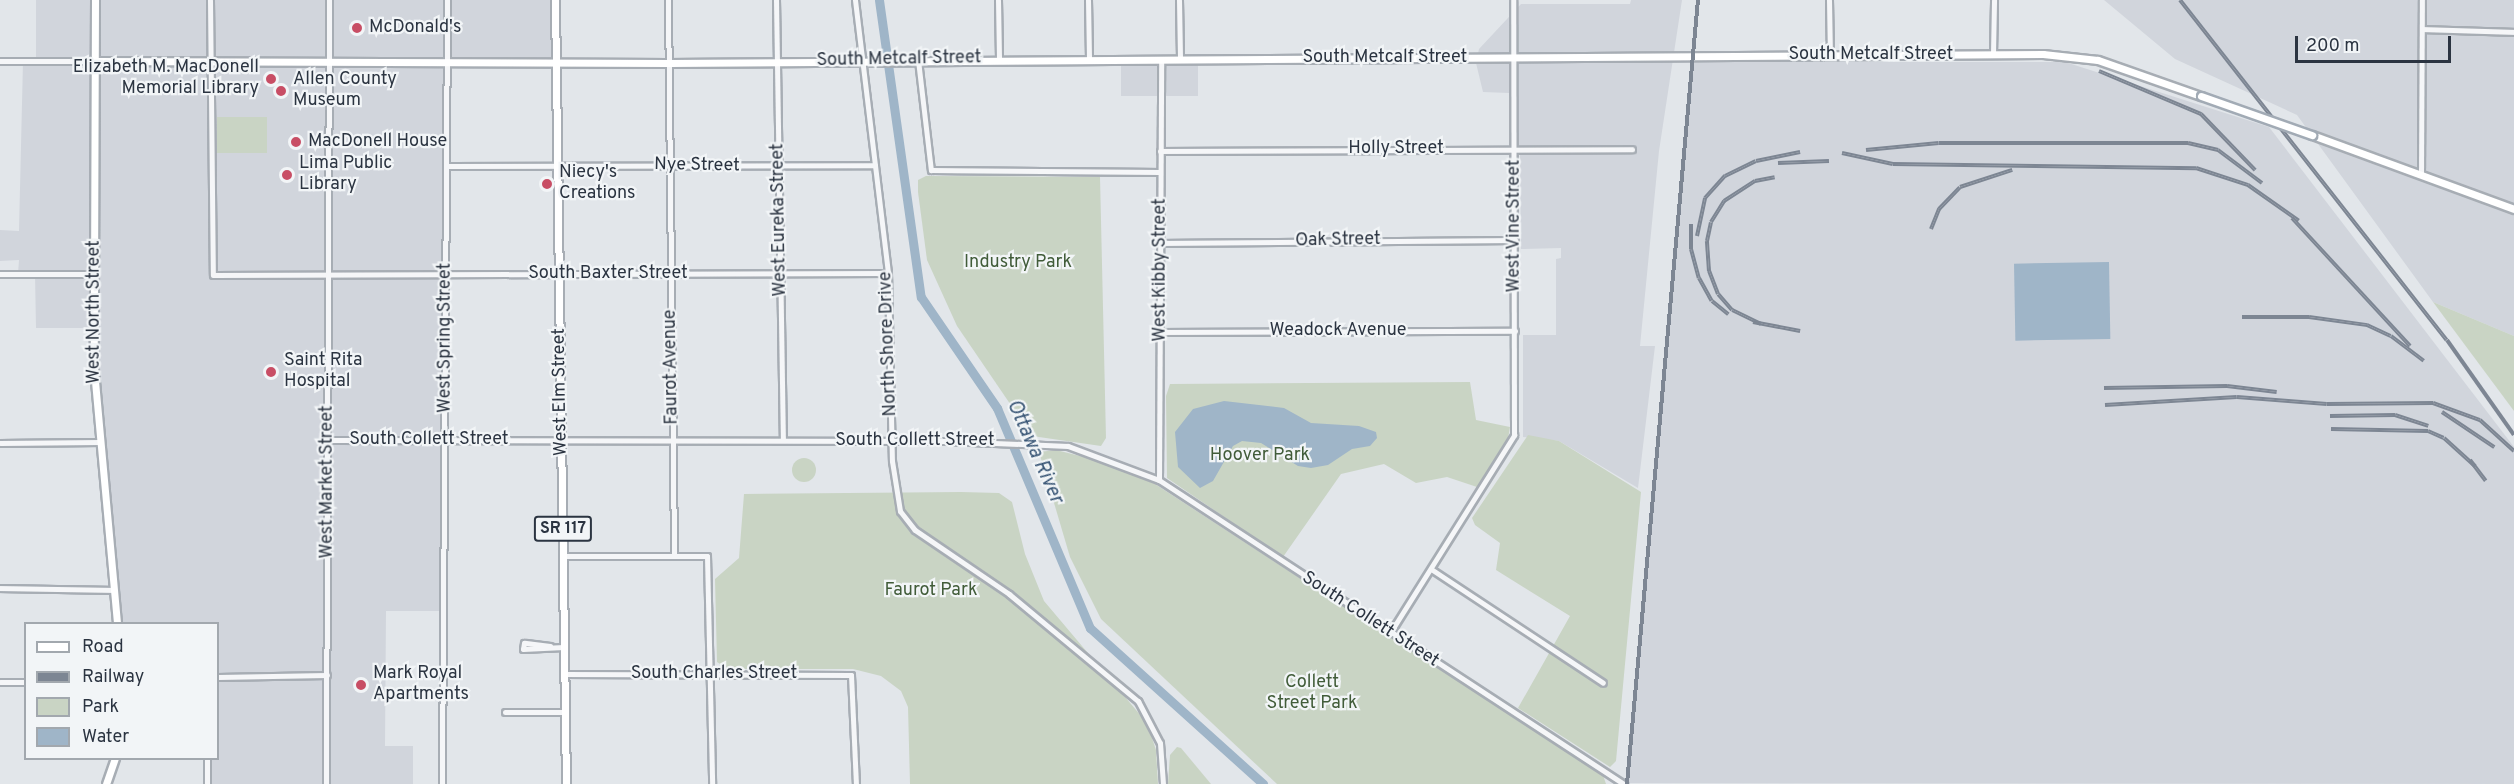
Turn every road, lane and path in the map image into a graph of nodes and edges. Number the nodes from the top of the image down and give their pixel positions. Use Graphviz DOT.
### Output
graph roads {
  1 [pos="95,0"];
  2 [pos="210,0"];
  3 [pos="329,0"];
  4 [pos="447,0"];
  5 [pos="555,0"];
  6 [pos="668,0"];
  7 [pos="776,0"];
  8 [pos="855,0"];
  9 [pos="999,0"];
  10 [pos="1088,0"];
  11 [pos="1179,0"];
  12 [pos="1513,0"];
  13 [pos="1829,0"];
  14 [pos="1994,0"];
  15 [pos="2422,0"];
  16 [pos="2422,29"];
  17 [pos="2514,32"];
  18 [pos="1993,54"];
  19 [pos="1830,55"];
  20 [pos="1514,57"];
  21 [pos="999,59"];
  22 [pos="1089,59"];
  23 [pos="329,60"];
  24 [pos="556,60"];
  25 [pos="918,60"];
  26 [pos="1161,60"];
  27 [pos="1180,60"];
  28 [pos="0,61"];
  29 [pos="95,61"];
  30 [pos="447,61"];
  31 [pos="777,61"];
  32 [pos="861,61"];
  33 [pos="210,62"];
  34 [pos="669,63"];
  35 [pos="1514,148"];
  36 [pos="1632,149"];
  37 [pos="1160,151"];
  38 [pos="669,165"];
  39 [pos="875,165"];
  40 [pos="447,166"];
  41 [pos="558,166"];
  42 [pos="778,167"];
  43 [pos="1160,172"];
  44 [pos="2421,174"];
  45 [pos="2514,208"];
  46 [pos="1515,240"];
  47 [pos="1161,243"];
  48 [pos="781,273"];
  49 [pos="888,273"];
  50 [pos="0,274"];
  51 [pos="94,274"];
  52 [pos="327,274"];
  53 [pos="671,274"];
  54 [pos="446,275"];
  55 [pos="558,275"];
  56 [pos="1515,331"];
  57 [pos="1161,332"];
  58 [pos="563,439"];
  59 [pos="328,440"];
  60 [pos="783,440"];
  61 [pos="445,441"];
  62 [pos="673,441"];
  63 [pos="892,441"];
  64 [pos="100,442"];
  65 [pos="0,443"];
  66 [pos="1160,480"];
  67 [pos="674,554"];
  68 [pos="564,556"];
  69 [pos="1431,569"];
  70 [pos="0,588"];
  71 [pos="114,590"];
  72 [pos="117,622"];
  73 [pos="1390,633"];
  74 [pos="550,646"];
  75 [pos="564,646"];
  76 [pos="711,673"];
  77 [pos="564,674"];
  78 [pos="327,675"];
  79 [pos="219,678"];
  80 [pos="0,682"];
  81 [pos="24,682"];
  82 [pos="1603,683"];
  83 [pos="505,712"];
  84 [pos="565,712"];
  85 [pos="115,760"];
  86 [pos="207,760"];
  87 [pos="1622,783"];
  88 [pos="106,784"];
  89 [pos="207,784"];
  90 [pos="326,784"];
  91 [pos="442,784"];
  92 [pos="566,784"];
  93 [pos="712,784"];
  94 [pos="856,784"];
  95 [pos="1163,784"];
  1 -- 29 [label="main road, West North Street"];
  2 -- 33 [label="street"];
  3 -- 23 [label="street, West Market Street"];
  4 -- 30 [label="street, West Spring Street"];
  5 -- 24 [label="main road, West Elm Street / SR 117"];
  6 -- 34 [label="street, Faurot Avenue"];
  7 -- 31 [label="street, West Eureka Street"];
  8 -- 32 [label="street, North Shore Drive"];
  9 -- 21 [label="street"];
  10 -- 22 [label="street"];
  11 -- 27 [label="street"];
  12 -- 20 [label="street, West Vine Street"];
  13 -- 19 [label="street"];
  14 -- 18 [label="street"];
  15 -- 16 [label="street"];
  16 -- 17 [label="street"];
  16 -- 44 [label="street"];
  18 -- 19 [label="main road, South Metcalf Street"];
  18 -- 44 [label="main road, South Metcalf Street, bridge"];
  19 -- 20 [label="main road, South Metcalf Street"];
  20 -- 27 [label="main road, South Metcalf Street"];
  20 -- 35 [label="street, West Vine Street"];
  21 -- 22 [label="main road, South Metcalf Street"];
  21 -- 25 [label="main road, South Metcalf Street"];
  22 -- 26 [label="main road, South Metcalf Street"];
  23 -- 30 [label="main road, South Metcalf Street"];
  23 -- 33 [label="main road, South Metcalf Street"];
  23 -- 52 [label="street, West Market Street"];
  24 -- 30 [label="main road, South Metcalf Street"];
  24 -- 34 [label="main road, South Metcalf Street"];
  24 -- 41 [label="main road, West Elm Street / SR 117"];
  25 -- 32 [label="main road, South Metcalf Street"];
  25 -- 43 [label="street"];
  26 -- 27 [label="main road, South Metcalf Street"];
  26 -- 37 [label="street, West Kibby Street"];
  28 -- 29 [label="street"];
  29 -- 33 [label="main road, South Metcalf Street"];
  29 -- 51 [label="main road, West North Street"];
  30 -- 40 [label="street, West Spring Street"];
  31 -- 32 [label="main road, South Metcalf Street"];
  31 -- 34 [label="main road, South Metcalf Street"];
  31 -- 42 [label="street, West Eureka Street"];
  32 -- 39 [label="street, North Shore Drive"];
  33 -- 52 [label="street, South Baxter Street"];
  34 -- 38 [label="street, Faurot Avenue"];
  35 -- 36 [label="street, Holly Street"];
  35 -- 37 [label="street, Holly Street"];
  35 -- 46 [label="street, West Vine Street"];
  37 -- 43 [label="street, West Kibby Street"];
  38 -- 41 [label="street, Nye Street"];
  38 -- 42 [label="street, Nye Street"];
  38 -- 53 [label="street, Faurot Avenue"];
  39 -- 42 [label="street, Nye Street"];
  39 -- 49 [label="street, North Shore Drive"];
  40 -- 41 [label="street, Nye Street"];
  40 -- 54 [label="street, West Spring Street"];
  41 -- 55 [label="main road, West Elm Street / SR 117"];
  42 -- 48 [label="street, West Eureka Street"];
  43 -- 47 [label="street, West Kibby Street"];
  44 -- 45 [label="main road, South Metcalf Street"];
  46 -- 47 [label="street, Oak Street"];
  46 -- 56 [label="street, West Vine Street"];
  47 -- 57 [label="street, West Kibby Street"];
  48 -- 49 [label="street, South Baxter Street"];
  48 -- 53 [label="street, South Baxter Street"];
  48 -- 60 [label="street, West Eureka Street"];
  49 -- 63 [label="street, North Shore Drive"];
  50 -- 51 [label="street"];
  51 -- 64 [label="main road, West North Street"];
  52 -- 54 [label="street, South Baxter Street"];
  52 -- 59 [label="street, West Market Street"];
  53 -- 55 [label="street, South Baxter Street"];
  53 -- 62 [label="street, Faurot Avenue"];
  54 -- 55 [label="street, South Baxter Street"];
  54 -- 61 [label="street, West Spring Street"];
  55 -- 58 [label="main road, West Elm Street / SR 117"];
  56 -- 57 [label="street, Weadock Avenue"];
  56 -- 69 [label="street, West Vine Street"];
  57 -- 66 [label="street, West Kibby Street"];
  58 -- 61 [label="street, South Collett Street"];
  58 -- 62 [label="street, South Collett Street"];
  58 -- 68 [label="main road, West Elm Street / SR 117"];
  59 -- 61 [label="street, South Collett Street"];
  59 -- 78 [label="street, West Market Street"];
  60 -- 62 [label="street, South Collett Street"];
  60 -- 63 [label="street, South Collett Street"];
  61 -- 91 [label="street, West Spring Street"];
  62 -- 67 [label="street, Faurot Avenue"];
  63 -- 66 [label="street, South Collett Street"];
  63 -- 95 [label="street, North Shore Drive"];
  64 -- 65 [label="street"];
  64 -- 71 [label="main road, West North Street"];
  66 -- 73 [label="street, South Collett Street"];
  67 -- 68 [label="street"];
  67 -- 76 [label="street"];
  68 -- 75 [label="main road, West Elm Street / SR 117"];
  69 -- 73 [label="street, West Vine Street"];
  69 -- 82 [label="street"];
  70 -- 71 [label="street"];
  71 -- 72 [label="main road, West North Street"];
  73 -- 87 [label="street, South Collett Street"];
  74 -- 75 [label="street"];
  75 -- 77 [label="main road, West Elm Street / SR 117"];
  76 -- 77 [label="street, South Charles Street"];
  76 -- 93 [label="street"];
  76 -- 94 [label="street, South Charles Street"];
  77 -- 84 [label="main road, West Elm Street / SR 117"];
  78 -- 79 [label="street"];
  78 -- 90 [label="street, West Market Street"];
  80 -- 81 [label="street"];
  83 -- 84 [label="street"];
  84 -- 92 [label="main road, West Elm Street / SR 117"];
  85 -- 88 [label="main road"];
  86 -- 89 [label="street"];
}
